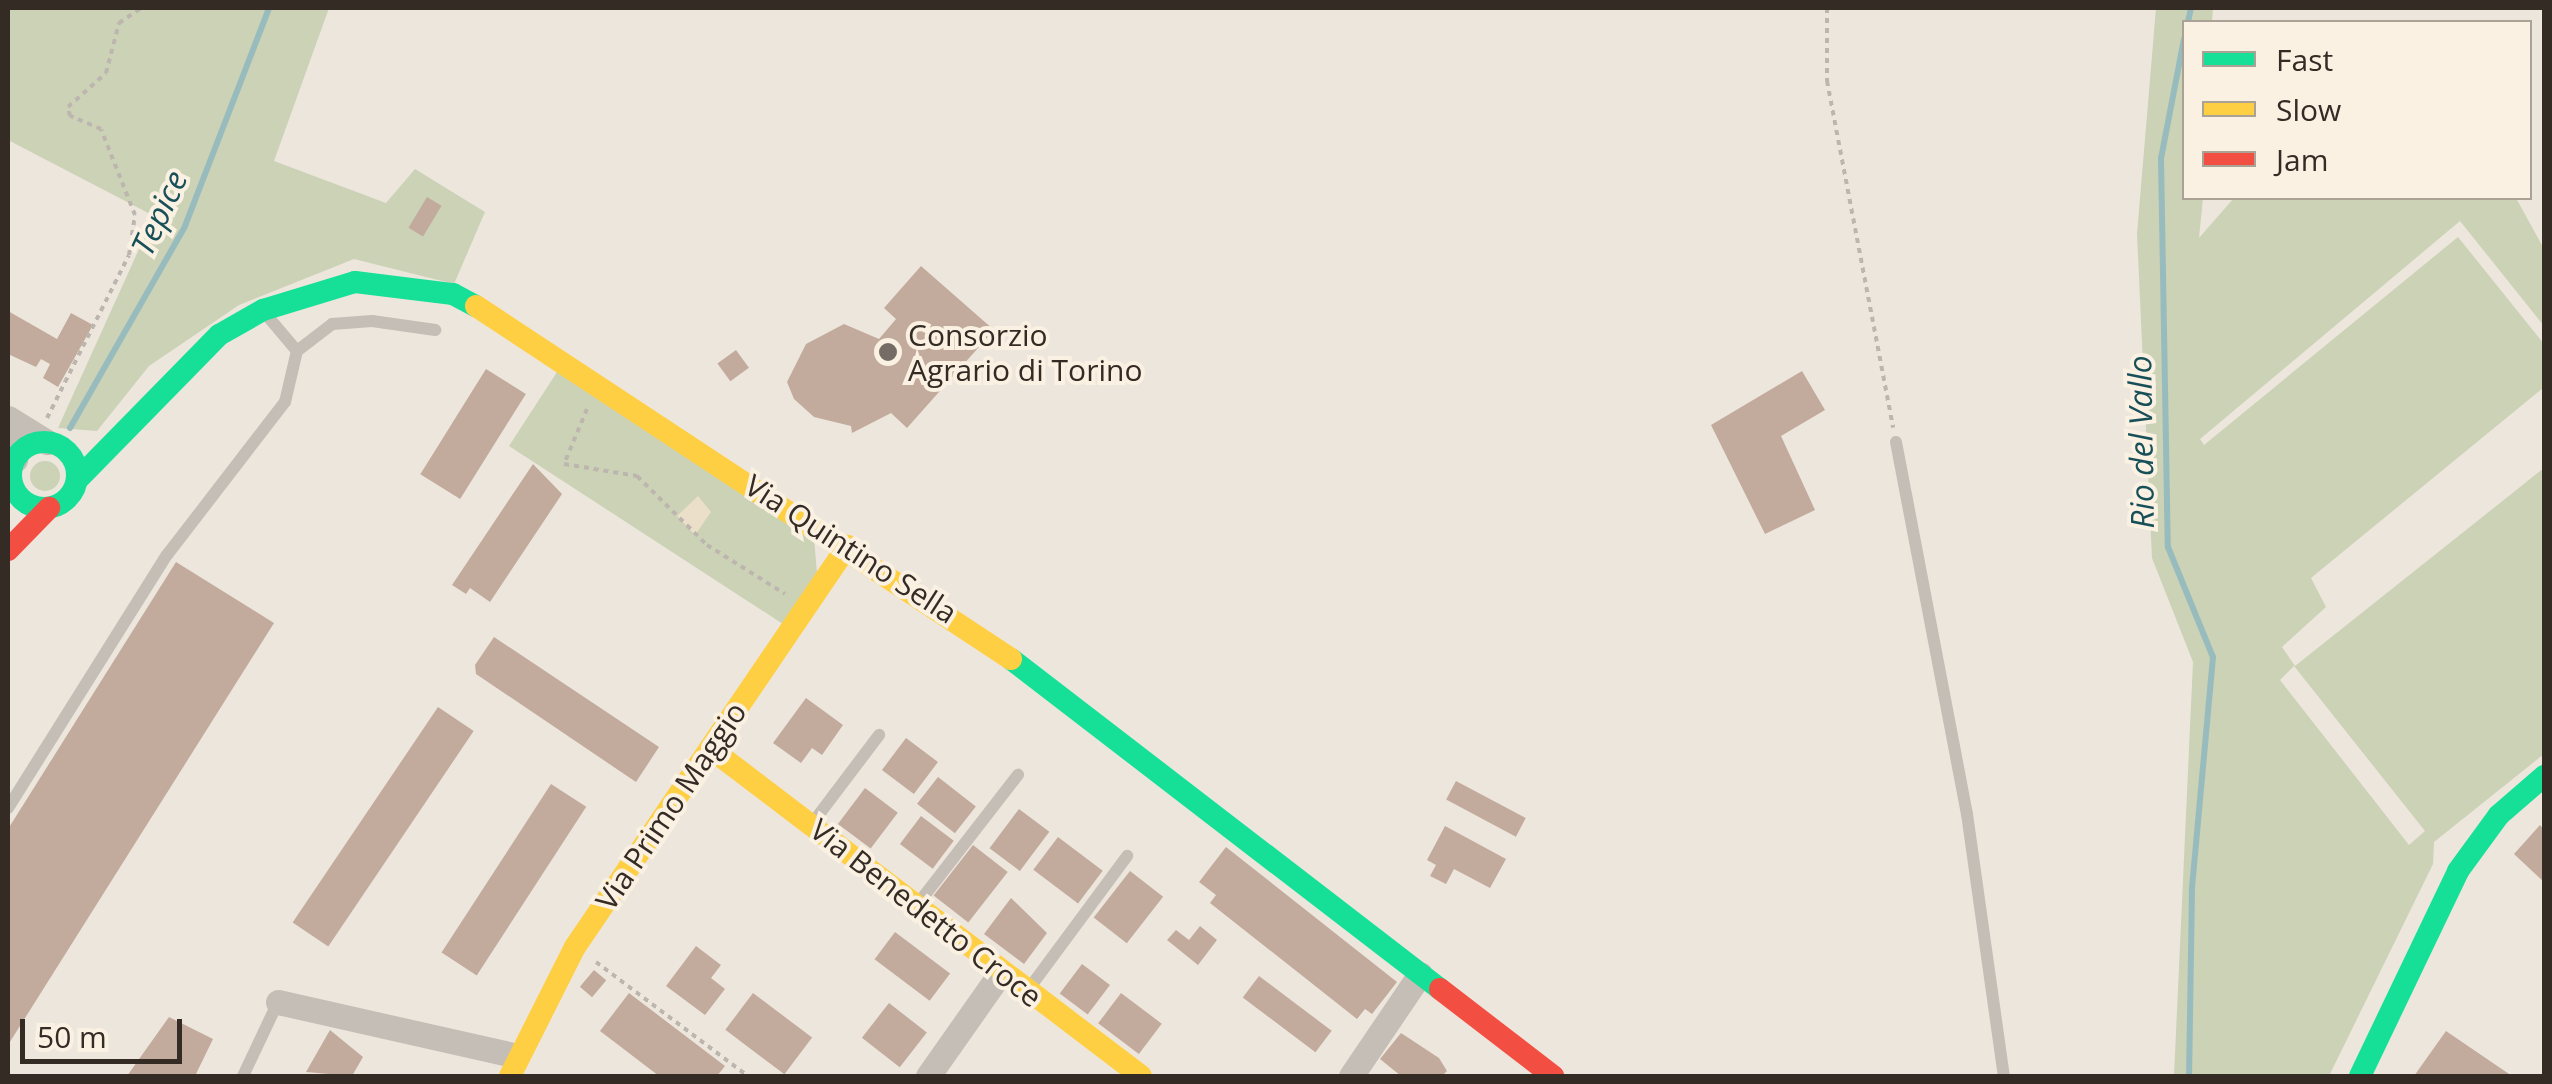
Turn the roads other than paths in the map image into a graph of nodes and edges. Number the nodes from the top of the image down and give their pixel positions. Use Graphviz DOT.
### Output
graph roads {
  1 [pos="263,310"];
  2 [pos="436,330"];
  3 [pos="297,351"];
  4 [pos="8,418"];
  5 [pos="51,438"];
  6 [pos="1896,442"];
  7 [pos="106,446"];
  8 [pos="11,474"];
  9 [pos="77,480"];
  10 [pos="50,508"];
  11 [pos="8,518"];
  12 [pos="848,546"];
  13 [pos="8,550"];
  14 [pos="879,735"];
  15 [pos="711,750"];
  16 [pos="1018,775"];
  17 [pos="2544,778"];
  18 [pos="8,808"];
  19 [pos="812,823"];
  20 [pos="1127,856"];
  21 [pos="915,907"];
  22 [pos="1001,972"];
  23 [pos="1420,974"];
  24 [pos="1026,992"];
  25 [pos="278,1002"];
  26 [pos="514,1066"];
  27 [pos="242,1076"];
  28 [pos="928,1076"];
  29 [pos="1141,1076"];
  30 [pos="1351,1076"];
  31 [pos="1553,1076"];
  32 [pos="2004,1076"];
  33 [pos="2360,1076"];
  1 -- 3 [label="lane"];
  1 -- 7 [label="street, Via Quintino Sella"];
  1 -- 12 [label="street, Via Quintino Sella"];
  2 -- 3 [label="lane"];
  3 -- 18 [label="lane"];
  4 -- 5 [label="street"];
  5 -- 7 [label="street"];
  5 -- 8 [label="street"];
  5 -- 9 [label="street"];
  6 -- 32 [label="lane"];
  7 -- 9 [label="street, Via Quintino Sella"];
  8 -- 10 [label="street"];
  8 -- 11 [label="street"];
  9 -- 10 [label="street"];
  10 -- 13 [label="street"];
  12 -- 15 [label="street, Via Primo Maggio"];
  12 -- 23 [label="street, Via Quintino Sella"];
  14 -- 19 [label="lane"];
  15 -- 19 [label="street, Via Benedetto Croce"];
  15 -- 26 [label="street, Via Primo Maggio"];
  16 -- 21 [label="lane"];
  17 -- 33 [label="street"];
  19 -- 21 [label="street, Via Benedetto Croce"];
  20 -- 24 [label="lane"];
  21 -- 22 [label="street, Via Benedetto Croce"];
  22 -- 24 [label="street, Via Benedetto Croce"];
  22 -- 28 [label="street"];
  23 -- 30 [label="street"];
  23 -- 31 [label="street, Via Quintino Sella"];
  24 -- 29 [label="street, Via Benedetto Croce"];
  25 -- 26 [label="street"];
  25 -- 27 [label="lane"];
}
